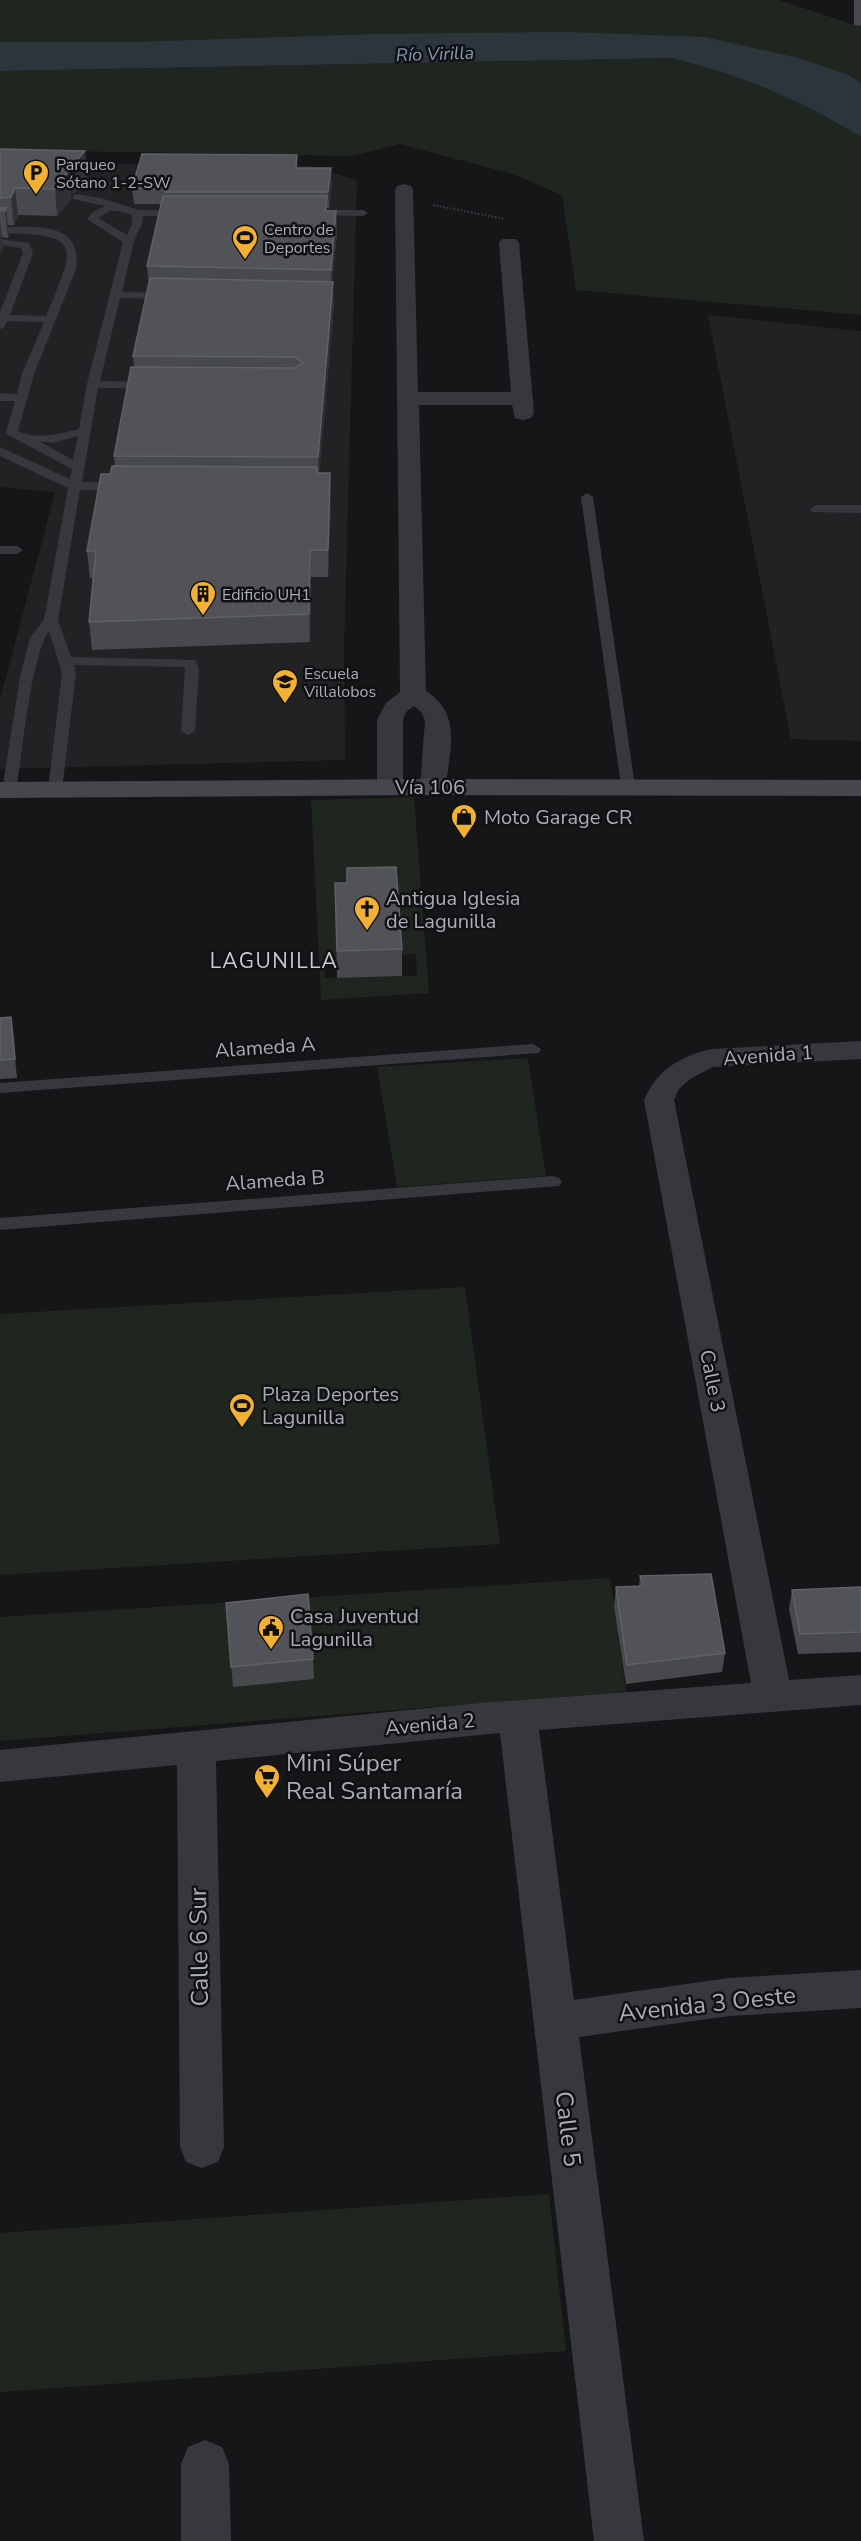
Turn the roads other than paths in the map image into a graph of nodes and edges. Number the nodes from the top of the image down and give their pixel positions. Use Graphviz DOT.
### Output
graph roads {
  1 [pos="405,197"];
  2 [pos="120,207"];
  3 [pos="137,213"];
  4 [pos="197,213"];
  5 [pos="304,213"];
  6 [pos="363,213"];
  7 [pos="92,219"];
  8 [pos="0,230"];
  9 [pos="129,241"];
  10 [pos="0,242"];
  11 [pos="509,243"];
  12 [pos="117,295"];
  13 [pos="177,296"];
  14 [pos="50,319"];
  15 [pos="2,322"];
  16 [pos="93,384"];
  17 [pos="165,385"];
  18 [pos="0,397"];
  19 [pos="21,398"];
  20 [pos="406,399"];
  21 [pos="85,431"];
  22 [pos="11,432"];
  23 [pos="0,451"];
  24 [pos="78,467"];
  25 [pos="74,486"];
  26 [pos="134,486"];
  27 [pos="587,497"];
  28 [pos="816,508"];
  29 [pos="861,509"];
  30 [pos="0,550"];
  31 [pos="16,550"];
  32 [pos="51,620"];
  33 [pos="66,661"];
  34 [pos="412,694"];
  35 [pos="188,730"];
  36 [pos="433,786"];
  37 [pos="628,786"];
  38 [pos="390,787"];
  39 [pos="861,788"];
  40 [pos="5,790"];
  41 [pos="55,790"];
  42 [pos="533,1049"];
  43 [pos="861,1050"];
  44 [pos="677,1072"];
  45 [pos="0,1088"];
  46 [pos="553,1182"];
  47 [pos="0,1224"];
  48 [pos="861,1690"];
  49 [pos="773,1696"];
  50 [pos="518,1717"];
  51 [pos="196,1746"];
  52 [pos="0,1766"];
  53 [pos="861,1989"];
  54 [pos="554,2022"];
  55 [pos="202,2147"];
  56 [pos="205,2464"];
  57 [pos="206,2541"];
  58 [pos="619,2541"];
  1 -- 20 [label="street"];
  2 -- 3 [label="lane"];
  2 -- 7 [label="lane"];
  2 -- 7 [label="lane"];
  3 -- 4 [label="lane"];
  3 -- 9 [label="lane"];
  5 -- 6 [label="lane"];
  7 -- 9 [label="lane"];
  8 -- 14 [label="lane"];
  9 -- 12 [label="lane"];
  10 -- 15 [label="lane"];
  11 -- 20 [label="street"];
  12 -- 13 [label="lane"];
  12 -- 16 [label="lane"];
  14 -- 15 [label="lane"];
  14 -- 19 [label="lane"];
  16 -- 17 [label="lane"];
  16 -- 21 [label="lane"];
  18 -- 19 [label="lane"];
  19 -- 22 [label="lane"];
  20 -- 34 [label="street"];
  21 -- 22 [label="lane"];
  21 -- 24 [label="lane"];
  22 -- 24 [label="lane"];
  23 -- 25 [label="lane"];
  24 -- 25 [label="lane"];
  25 -- 26 [label="lane"];
  25 -- 32 [label="lane"];
  27 -- 37 [label="lane"];
  28 -- 29 [label="lane"];
  30 -- 31 [label="lane"];
  32 -- 33 [label="lane"];
  32 -- 40 [label="lane"];
  33 -- 35 [label="lane"];
  33 -- 41 [label="lane"];
  34 -- 36 [label="street"];
  34 -- 38 [label="street"];
  36 -- 37 [label="main road, Vía 106"];
  36 -- 38 [label="main road, Vía 106"];
  37 -- 39 [label="main road, Vía 106"];
  38 -- 41 [label="main road, Vía 106"];
  40 -- 41 [label="main road, Vía 106"];
  42 -- 45 [label="lane, Alameda A"];
  43 -- 44 [label="street, Avenida 1"];
  44 -- 49 [label="street, Calle 3"];
  46 -- 47 [label="lane, Alameda B"];
  48 -- 49 [label="street, Avenida 2"];
  49 -- 50 [label="street, Avenida 2"];
  50 -- 51 [label="street, Avenida 2"];
  50 -- 54 [label="street, Calle 5"];
  51 -- 52 [label="street, Avenida 2"];
  51 -- 55 [label="street, Calle 6 Sur"];
  53 -- 54 [label="street, Avenida 3 Oeste"];
  54 -- 58 [label="street, Calle 5"];
  56 -- 57 [label="street"];
}
